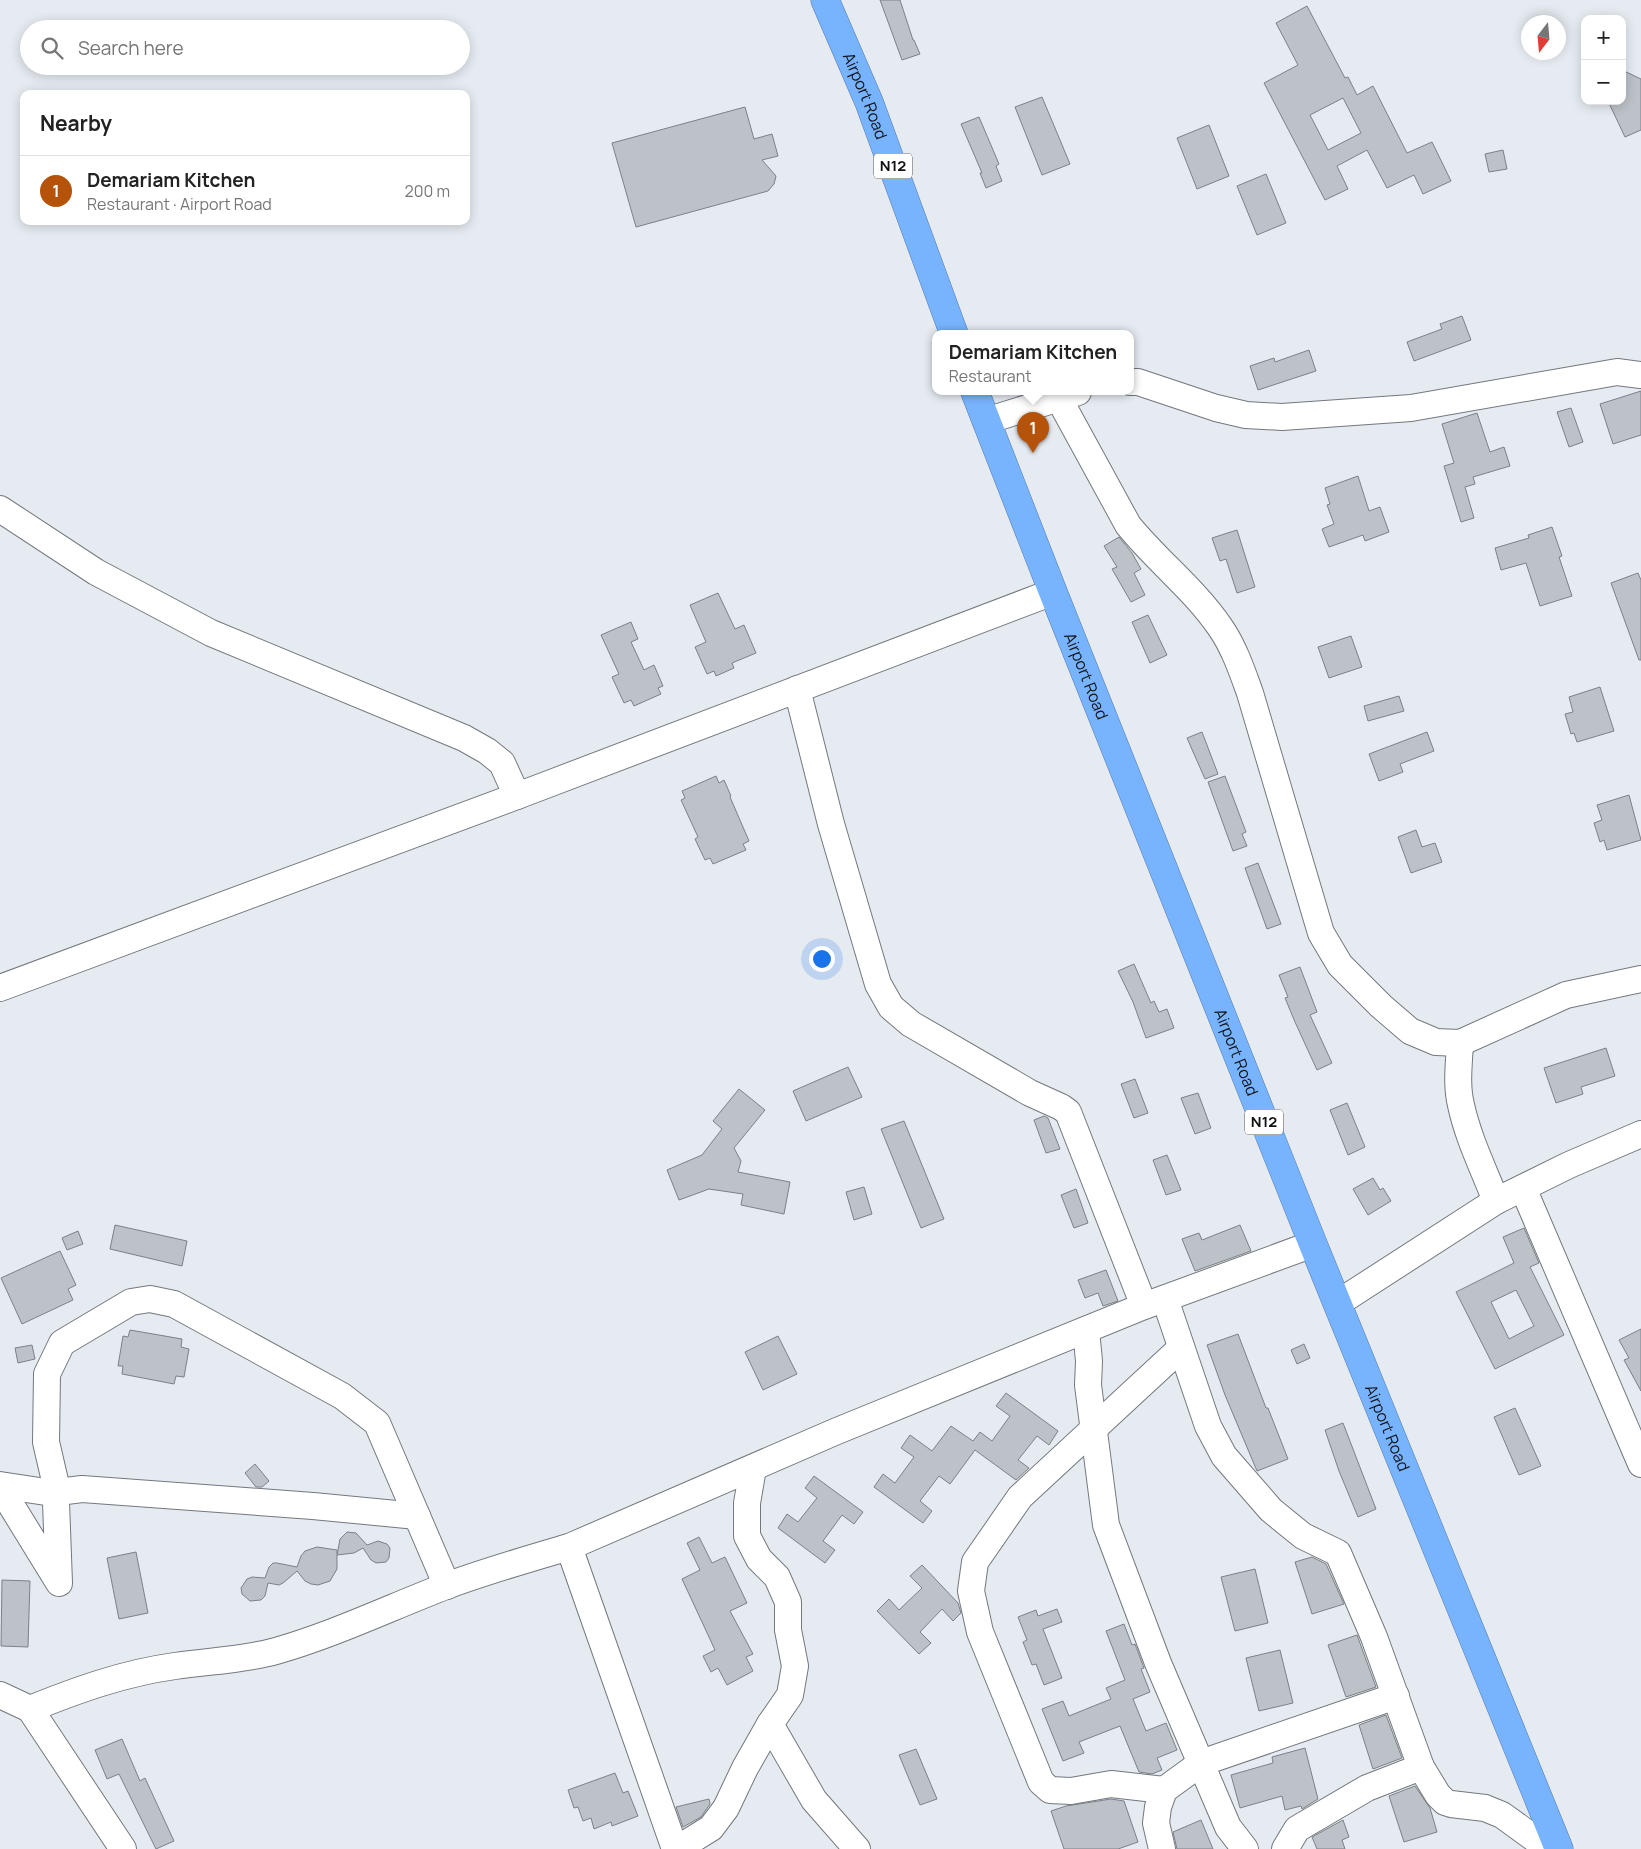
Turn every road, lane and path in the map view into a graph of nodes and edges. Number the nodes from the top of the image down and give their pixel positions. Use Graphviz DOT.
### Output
graph roads {
  1 [pos="825,0"];
  2 [pos="953,330"];
  3 [pos="1641,375"];
  4 [pos="1134,382"];
  5 [pos="976,395"];
  6 [pos="1065,395"];
  7 [pos="1068,395"];
  8 [pos="986,421"];
  9 [pos="0,509"];
  10 [pos="1052,592"];
  11 [pos="797,689"];
  12 [pos="517,796"];
  13 [pos="1641,979"];
  14 [pos="0,988"];
  15 [pos="1460,1043"];
  16 [pos="1641,1134"];
  17 [pos="1523,1188"];
  18 [pos="1496,1201"];
  19 [pos="1313,1244"];
  20 [pos="1154,1302"];
  21 [pos="1338,1303"];
  22 [pos="1086,1330"];
  23 [pos="1181,1348"];
  24 [pos="1094,1430"];
  25 [pos="1641,1464"];
  26 [pos="753,1468"];
  27 [pos="0,1486"];
  28 [pos="56,1492"];
  29 [pos="417,1516"];
  30 [pos="569,1547"];
  31 [pos="447,1586"];
  32 [pos="0,1695"];
  33 [pos="1396,1696"];
  34 [pos="30,1709"];
  35 [pos="0,1718"];
  36 [pos="770,1724"];
  37 [pos="1201,1763"];
  38 [pos="1422,1767"];
  39 [pos="1164,1790"];
  40 [pos="122,1849"];
  41 [pos="676,1849"];
  42 [pos="857,1849"];
  43 [pos="1162,1849"];
  44 [pos="1245,1849"];
  45 [pos="1285,1849"];
  46 [pos="1549,1849"];
  47 [pos="1559,1849"];
  1 -- 2 [label="highway, Airport Road / N12"];
  3 -- 4 [label="street"];
  5 -- 8 [label="highway, Airport Road / N12"];
  6 -- 8 [label="street"];
  7 -- 15 [label="street"];
  8 -- 10 [label="highway, Airport Road / N12"];
  9 -- 12 [label="street"];
  10 -- 11 [label="street"];
  10 -- 19 [label="highway, Airport Road / N12"];
  11 -- 12 [label="street"];
  11 -- 20 [label="street"];
  12 -- 14 [label="street"];
  13 -- 15 [label="street"];
  15 -- 18 [label="street"];
  16 -- 17 [label="street"];
  17 -- 18 [label="street"];
  17 -- 25 [label="street"];
  18 -- 21 [label="street"];
  19 -- 20 [label="street"];
  19 -- 21 [label="highway, Airport Road / N12"];
  20 -- 22 [label="street"];
  20 -- 23 [label="street"];
  21 -- 47 [label="highway, Airport Road / N12"];
  22 -- 24 [label="street"];
  22 -- 26 [label="street"];
  23 -- 24 [label="street"];
  23 -- 33 [label="street"];
  24 -- 37 [label="street"];
  24 -- 39 [label="street"];
  26 -- 30 [label="street"];
  26 -- 36 [label="street"];
  27 -- 28 [label="street"];
  27 -- 28 [label="street"];
  28 -- 29 [label="street"];
  28 -- 29 [label="street"];
  29 -- 31 [label="street"];
  30 -- 31 [label="street"];
  30 -- 41 [label="street"];
  31 -- 34 [label="street"];
  32 -- 34 [label="street"];
  33 -- 37 [label="street"];
  33 -- 38 [label="street"];
  34 -- 35 [label="street"];
  34 -- 40 [label="street"];
  36 -- 41 [label="street"];
  36 -- 42 [label="street"];
  37 -- 39 [label="street"];
  37 -- 44 [label="street"];
  38 -- 45 [label="street"];
  38 -- 46 [label="street"];
  39 -- 43 [label="street"];
}
